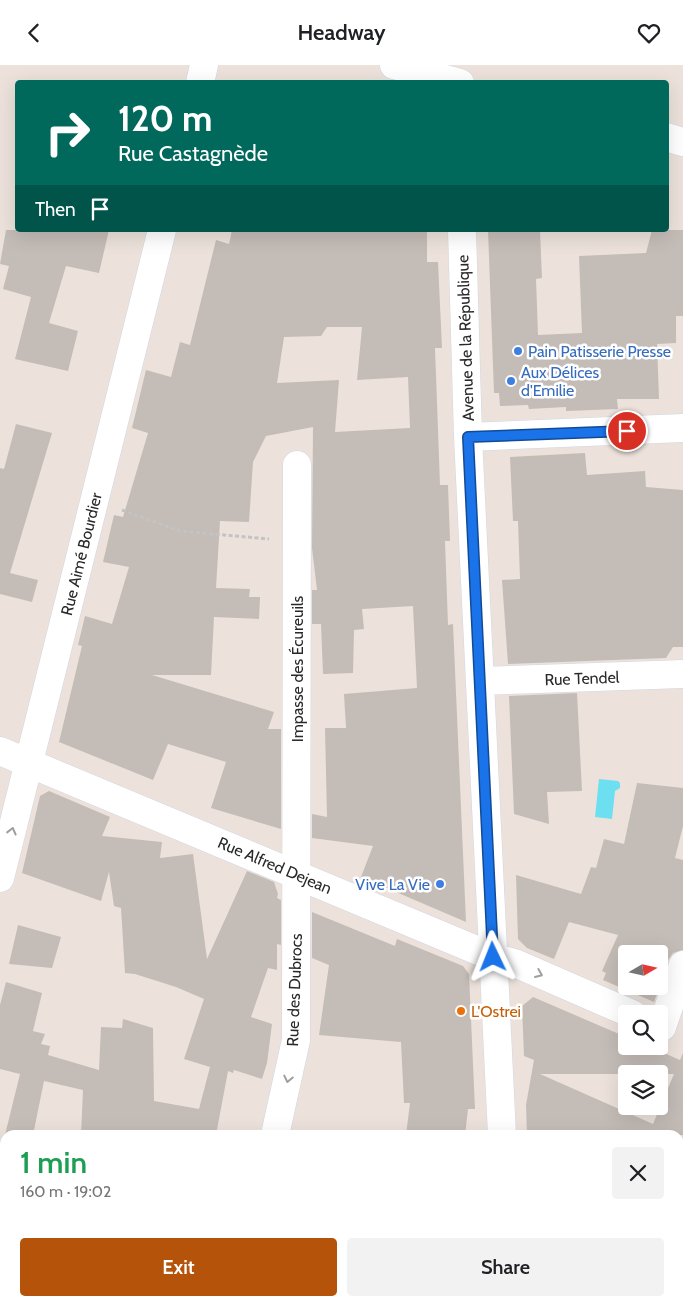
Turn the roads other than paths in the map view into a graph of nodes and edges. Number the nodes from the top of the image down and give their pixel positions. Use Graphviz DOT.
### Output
graph roads {
  1 [pos="204,65"];
  2 [pos="394,65"];
  3 [pos="457,78"];
  4 [pos="201,80"];
  5 [pos="669,138"];
  6 [pos="683,142"];
  7 [pos="161,232"];
  8 [pos="462,232"];
  9 [pos="683,428"];
  10 [pos="468,437"];
  11 [pos="297,465"];
  12 [pos="683,674"];
  13 [pos="480,681"];
  14 [pos="0,751"];
  15 [pos="28,763"];
  16 [pos="296,873"];
  17 [pos="0,878"];
  18 [pos="493,957"];
  19 [pos="683,965"];
  20 [pos="618,1008"];
  21 [pos="668,1029"];
  22 [pos="276,1130"];
  23 [pos="502,1130"];
  1 -- 4 [label="street"];
  2 -- 3 [label="street"];
  5 -- 6 [label="street"];
  7 -- 15 [label="street, Rue Aimé Bourdier"];
  8 -- 10 [label="street, Avenue de la République"];
  9 -- 10 [label="street"];
  10 -- 13 [label="street, Avenue de la République"];
  11 -- 16 [label="street, Impasse des Écureuils"];
  12 -- 13 [label="street, Rue Tendel"];
  13 -- 18 [label="street, Avenue de la République"];
  14 -- 15 [label="street, Rue Alfred Dejean"];
  15 -- 16 [label="street, Rue Alfred Dejean"];
  17 -- 15 [label="street, Rue Aimé Bourdier, one-way"];
  16 -- 18 [label="street, Rue Alfred Dejean"];
  16 -- 22 [label="street, Rue des Dubrocs, one-way"];
  18 -- 20 [label="street, Rue Alfred Dejean, one-way"];
  18 -- 23 [label="street, Avenue de la République"];
  19 -- 21 [label="street"];
}
